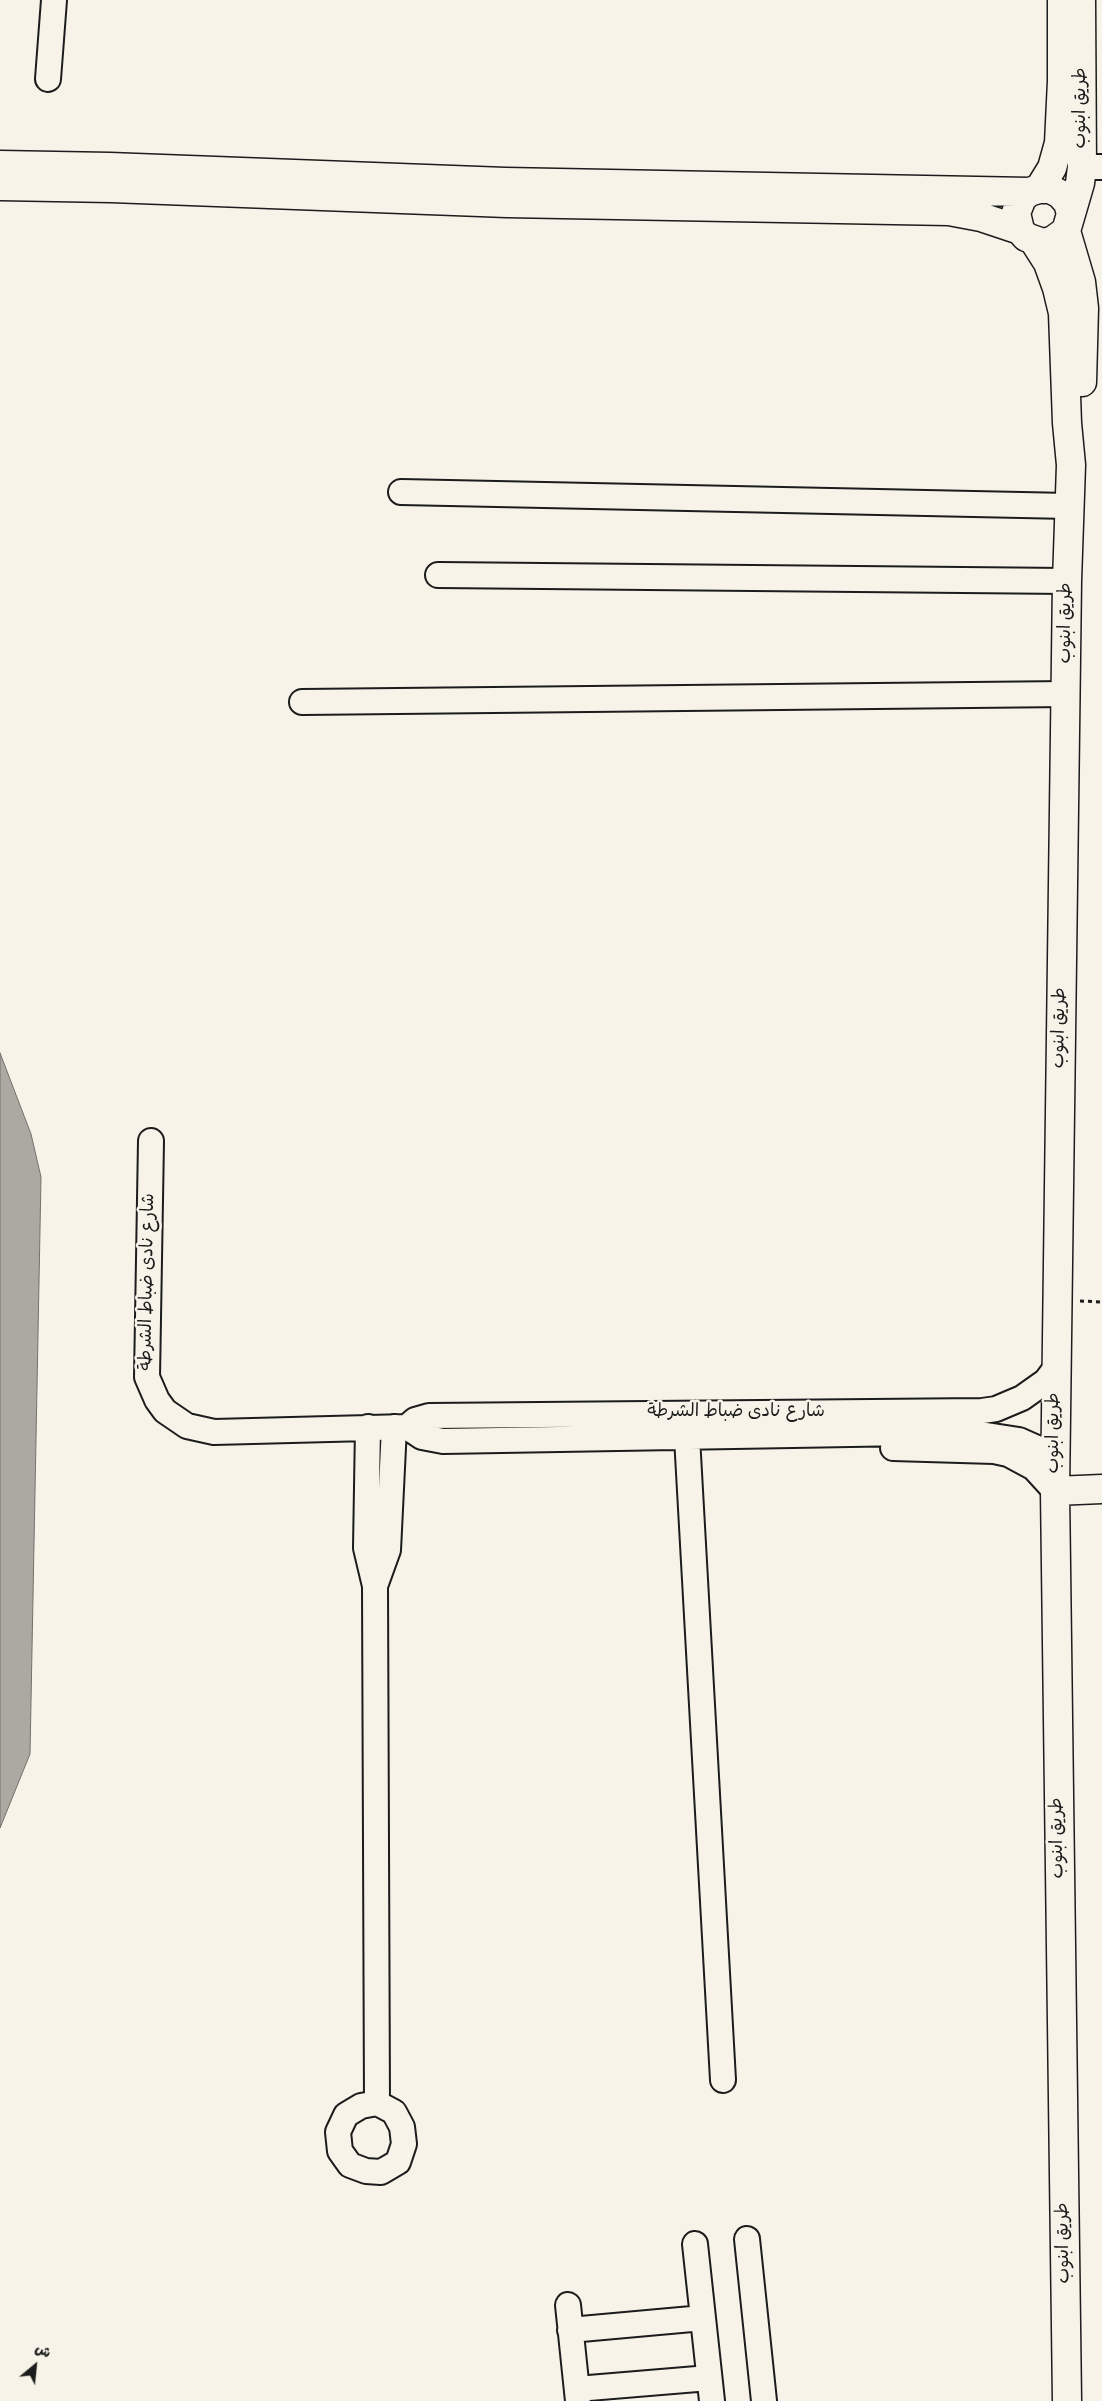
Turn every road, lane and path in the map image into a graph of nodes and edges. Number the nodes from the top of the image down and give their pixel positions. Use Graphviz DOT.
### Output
graph roads {
  1 [pos="54,0"];
  2 [pos="1062,0"];
  3 [pos="1081,0"];
  4 [pos="48,79"];
  5 [pos="0,165"];
  6 [pos="1092,167"];
  7 [pos="111,177"];
  8 [pos="0,186"];
  9 [pos="1034,190"];
  10 [pos="1068,223"];
  11 [pos="1027,235"];
  12 [pos="1071,465"];
  13 [pos="401,492"];
  14 [pos="1070,506"];
  15 [pos="438,575"];
  16 [pos="1067,581"];
  17 [pos="1067,694"];
  18 [pos="302,702"];
  19 [pos="151,1141"];
  20 [pos="1055,1369"];
  21 [pos="924,1422"];
  22 [pos="368,1427"];
  23 [pos="400,1427"];
  24 [pos="871,1434"];
  25 [pos="687,1437"];
  26 [pos="1055,1456"];
  27 [pos="1096,1489"];
  28 [pos="1055,1491"];
  29 [pos="375,1586"];
  30 [pos="723,2080"];
  31 [pos="377,2102"];
  32 [pos="747,2239"];
  33 [pos="695,2244"];
  34 [pos="568,2305"];
  35 [pos="703,2318"];
  36 [pos="570,2330"];
  37 [pos="709,2378"];
  38 [pos="577,2395"];
  39 [pos="712,2401"];
  40 [pos="764,2401"];
  41 [pos="1067,2401"];
  1 -- 4 [label="street"];
  2 -- 9 [label="main road, طريق ابنوب"];
  3 -- 6 [label="main road, طريق ابنوب"];
  5 -- 7 [label="main road"];
  6 -- 10 [label="main road, طريق ابنوب"];
  7 -- 8 [label="main road"];
  7 -- 9 [label="main road"];
  7 -- 11 [label="main road"];
  9 -- 10 [label="main road"];
  9 -- 11 [label="main road"];
  10 -- 11 [label="main road"];
  10 -- 12 [label="main road, طريق ابنوب"];
  11 -- 12 [label="main road, طريق ابنوب"];
  12 -- 14 [label="main road, طريق ابنوب"];
  13 -- 14 [label="street"];
  14 -- 16 [label="main road, طريق ابنوب"];
  15 -- 16 [label="street"];
  16 -- 17 [label="main road, طريق ابنوب"];
  17 -- 18 [label="street"];
  17 -- 20 [label="main road, طريق ابنوب"];
  19 -- 22 [label="street, شارع نادى ضباط الشرطة"];
  20 -- 21 [label="street, شارع نادى ضباط الشرطة"];
  20 -- 26 [label="main road, طريق ابنوب"];
  21 -- 23 [label="street, شارع نادى ضباط الشرطة"];
  21 -- 24 [label="street, شارع نادى ضباط الشرطة"];
  21 -- 26 [label="street, شارع نادى ضباط الشرطة"];
  22 -- 23 [label="street, شارع نادى ضباط الشرطة"];
  22 -- 29 [label="street"];
  23 -- 25 [label="street, شارع نادى ضباط الشرطة"];
  23 -- 29 [label="street"];
  24 -- 25 [label="street, شارع نادى ضباط الشرطة"];
  24 -- 28 [label="street"];
  25 -- 30 [label="street"];
  26 -- 28 [label="main road, طريق ابنوب"];
  27 -- 28 [label="main road"];
  28 -- 41 [label="main road, طريق ابنوب"];
  29 -- 31 [label="street"];
  32 -- 40 [label="street"];
  33 -- 35 [label="street"];
  34 -- 36 [label="street"];
  35 -- 36 [label="street"];
  35 -- 37 [label="street"];
  36 -- 38 [label="street"];
  37 -- 38 [label="street"];
  37 -- 39 [label="street"];
}
